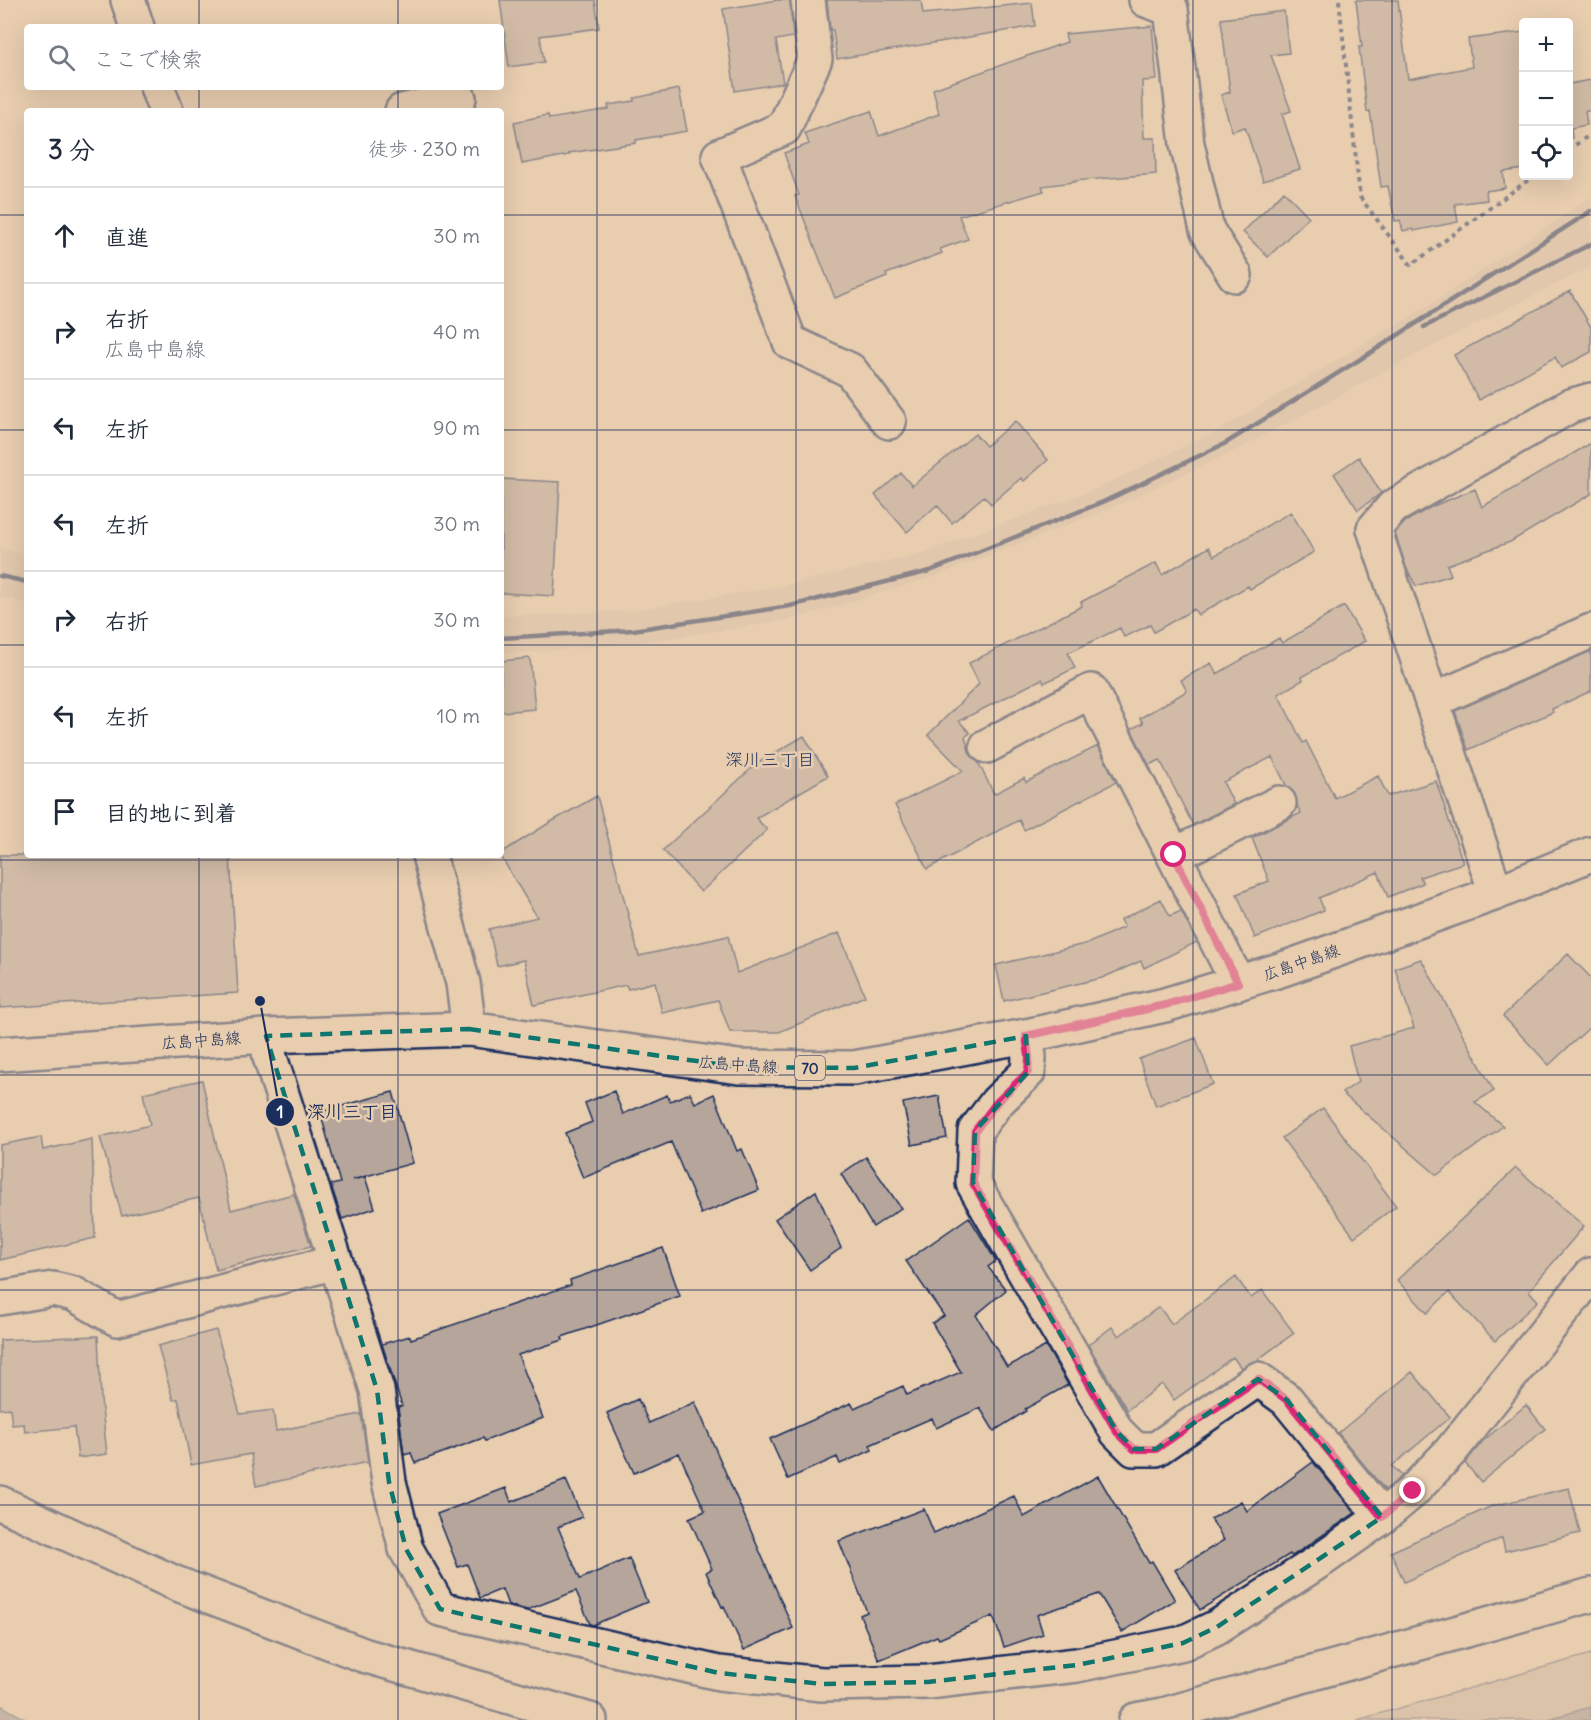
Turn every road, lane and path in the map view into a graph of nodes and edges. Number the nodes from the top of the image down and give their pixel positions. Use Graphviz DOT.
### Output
graph roads {
  1 [pos="128,0"];
  2 [pos="808,0"];
  3 [pos="1146,0"];
  4 [pos="1339,0"];
  5 [pos="136,24"];
  6 [pos="159,90"];
  7 [pos="459,98"];
  8 [pos="165,108"];
  9 [pos="415,108"];
  10 [pos="1591,134"];
  11 [pos="1573,147"];
  12 [pos="1528,180"];
  13 [pos="1235,275"];
  14 [pos="1591,400"];
  15 [pos="889,422"];
  16 [pos="1591,631"];
  17 [pos="1432,701"];
  18 [pos="987,746"];
  19 [pos="1280,803"];
  20 [pos="1591,854"];
  21 [pos="1174,855"];
  22 [pos="430,858"];
  23 [pos="1496,893"];
  24 [pos="1238,983"];
  25 [pos="469,1029"];
  26 [pos="266,1036"];
  27 [pos="1026,1036"];
  28 [pos="0,1054"];
  29 [pos="336,1262"];
  30 [pos="1591,1275"];
  31 [pos="0,1298"];
  32 [pos="0,1503"];
  33 [pos="1382,1517"];
  34 [pos="1591,1595"];
  35 [pos="590,1720"];
  36 [pos="1136,1720"];
  1 -- 5 [label="street"];
  2 -- 15 [label="street"];
  3 -- 13 [label="street"];
  4 -- 12 [label="path"];
  6 -- 8 [label="street"];
  7 -- 9 [label="street"];
  10 -- 11 [label="path"];
  14 -- 17 [label="street"];
  16 -- 17 [label="street"];
  17 -- 23 [label="street"];
  18 -- 21 [label="street"];
  19 -- 21 [label="street"];
  20 -- 23 [label="street, 広島中島線 / 70"];
  21 -- 24 [label="street"];
  22 -- 25 [label="street"];
  23 -- 24 [label="street, 広島中島線 / 70"];
  24 -- 27 [label="street, 広島中島線 / 70"];
  25 -- 26 [label="street, 広島中島線 / 70"];
  25 -- 27 [label="street, 広島中島線 / 70"];
  26 -- 28 [label="street, 広島中島線 / 70"];
  26 -- 29 [label="street"];
  27 -- 33 [label="street"];
  29 -- 31 [label="street"];
  29 -- 33 [label="street"];
  30 -- 33 [label="street"];
  32 -- 35 [label="street"];
  34 -- 36 [label="street"];
}
